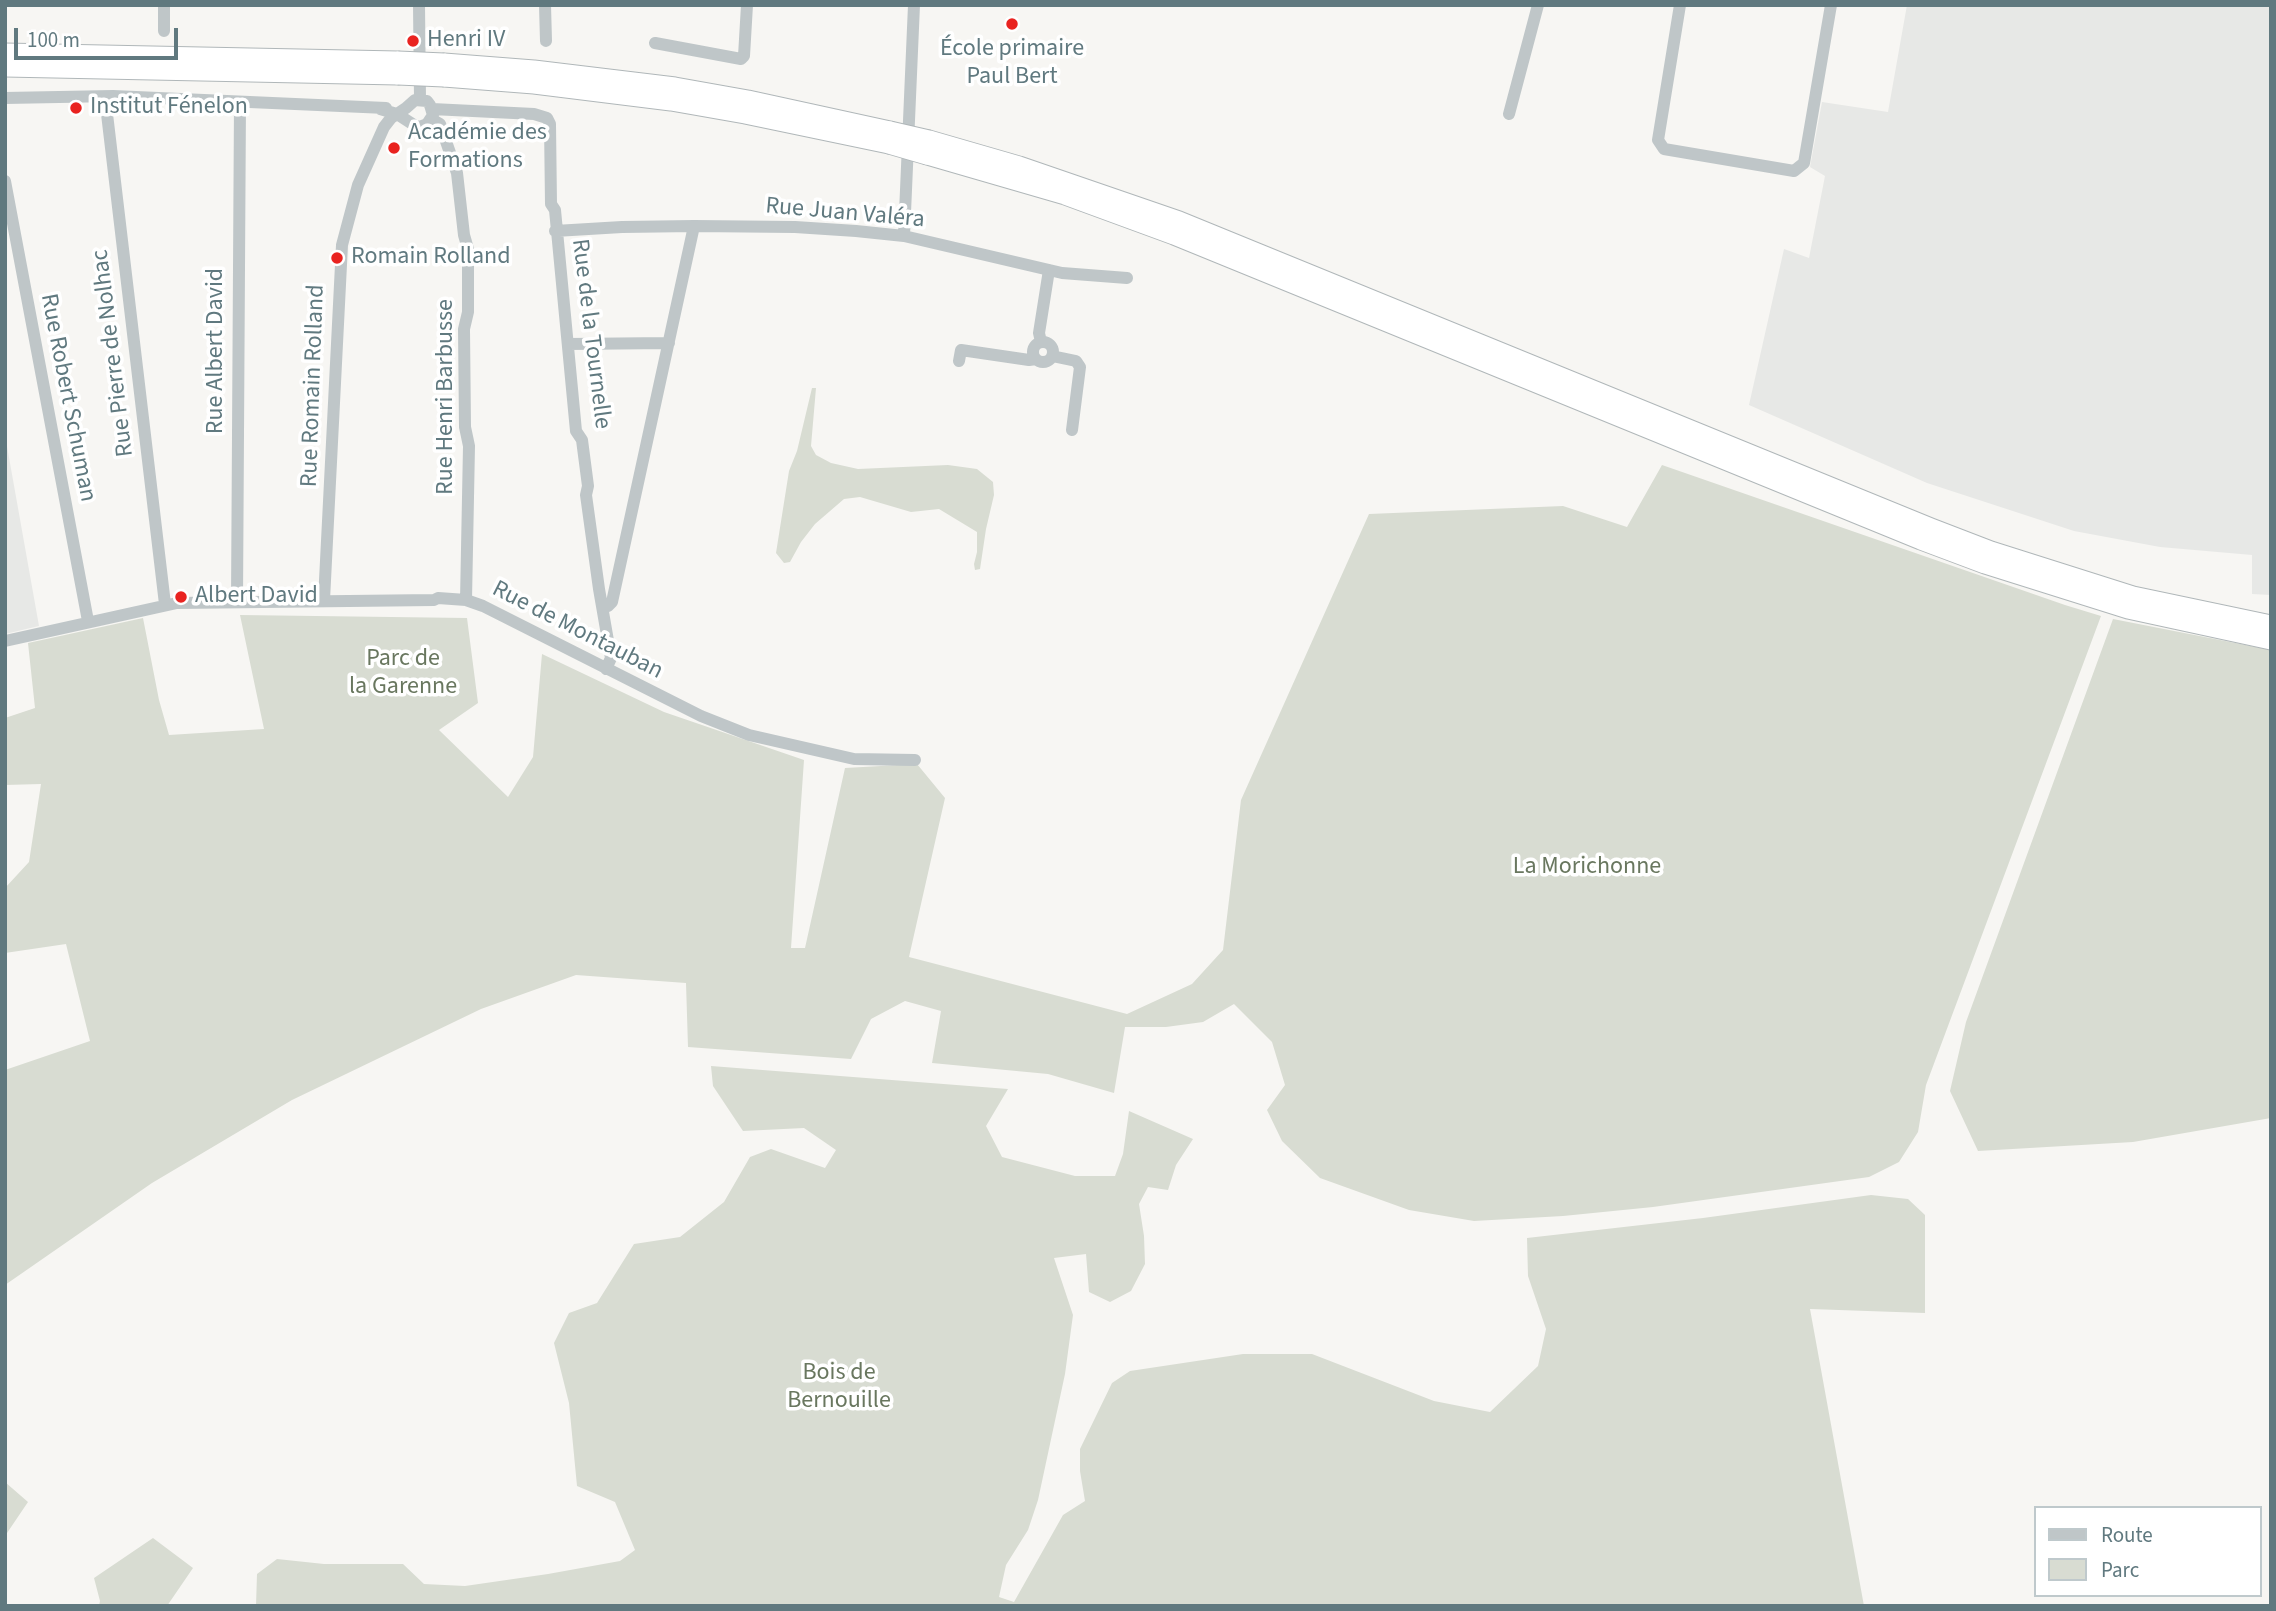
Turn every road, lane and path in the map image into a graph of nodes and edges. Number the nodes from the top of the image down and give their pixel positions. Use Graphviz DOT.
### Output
graph roads {
  1 [pos="164,5"];
  2 [pos="419,5"];
  3 [pos="545,5"];
  4 [pos="747,5"];
  5 [pos="914,5"];
  6 [pos="1538,5"];
  7 [pos="1681,5"];
  8 [pos="1831,5"];
  9 [pos="164,31"];
  10 [pos="546,41"];
  11 [pos="655,43"];
  12 [pos="5,53"];
  13 [pos="5,67"];
  14 [pos="398,68"];
  15 [pos="106,97"];
  16 [pos="5,98"];
  17 [pos="420,99"];
  18 [pos="240,102"];
  19 [pos="376,108"];
  20 [pos="403,113"];
  21 [pos="432,114"];
  22 [pos="1509,114"];
  23 [pos="384,127"];
  24 [pos="5,181"];
  25 [pos="694,226"];
  26 [pos="555,231"];
  27 [pos="904,236"];
  28 [pos="1049,270"];
  29 [pos="1127,278"];
  30 [pos="1041,342"];
  31 [pos="669,343"];
  32 [pos="568,344"];
  33 [pos="1052,356"];
  34 [pos="1036,359"];
  35 [pos="959,361"];
  36 [pos="1072,430"];
  37 [pos="324,600"];
  38 [pos="466,600"];
  39 [pos="237,601"];
  40 [pos="2131,603"];
  41 [pos="165,604"];
  42 [pos="603,608"];
  43 [pos="88,621"];
  44 [pos="2271,625"];
  45 [pos="2271,640"];
  46 [pos="5,641"];
  47 [pos="606,669"];
  48 [pos="915,760"];
  1 -- 9 [label="street"];
  2 -- 17 [label="street"];
  3 -- 10 [label="street"];
  4 -- 11 [label="street"];
  5 -- 27 [label="street"];
  6 -- 22 [label="street"];
  7 -- 8 [label="street"];
  12 -- 14 [label="highway"];
  13 -- 14 [label="highway"];
  14 -- 40 [label="highway, bridge"];
  15 -- 16 [label="street"];
  15 -- 18 [label="street"];
  15 -- 41 [label="street, Rue Pierre de Nolhac"];
  17 -- 20 [label="street"];
  17 -- 21 [label="street"];
  18 -- 19 [label="street"];
  18 -- 39 [label="street, Rue Albert David"];
  19 -- 20 [label="street"];
  19 -- 23 [label="street"];
  20 -- 21 [label="street"];
  20 -- 23 [label="street, Rue Romain Rolland"];
  21 -- 26 [label="street, Rue de la Tournelle"];
  21 -- 38 [label="street, Rue Henri Barbusse"];
  23 -- 37 [label="street, Rue Romain Rolland"];
  24 -- 43 [label="street, Rue Robert Schuman"];
  25 -- 26 [label="street, Rue Juan Valéra"];
  25 -- 27 [label="street, Rue Juan Valéra"];
  25 -- 31 [label="street"];
  26 -- 32 [label="street, Rue de la Tournelle"];
  27 -- 28 [label="street, Rue Juan Valéra"];
  28 -- 29 [label="street, Rue Juan Valéra"];
  28 -- 30 [label="street"];
  30 -- 33 [label="street"];
  30 -- 34 [label="street"];
  31 -- 32 [label="street"];
  31 -- 42 [label="street"];
  32 -- 42 [label="street, Rue de la Tournelle"];
  33 -- 34 [label="street"];
  33 -- 36 [label="street"];
  34 -- 35 [label="street"];
  37 -- 38 [label="street, Rue de Montauban"];
  37 -- 39 [label="street, Rue de Montauban"];
  38 -- 47 [label="street, Rue de Montauban"];
  39 -- 41 [label="street, Rue de Montauban"];
  40 -- 44 [label="highway"];
  40 -- 45 [label="highway"];
  41 -- 43 [label="street, Rue de Montauban"];
  42 -- 47 [label="street, Rue de la Tournelle"];
  43 -- 46 [label="street, Rue de Montauban"];
  47 -- 48 [label="street, Rue de Montauban"];
}
